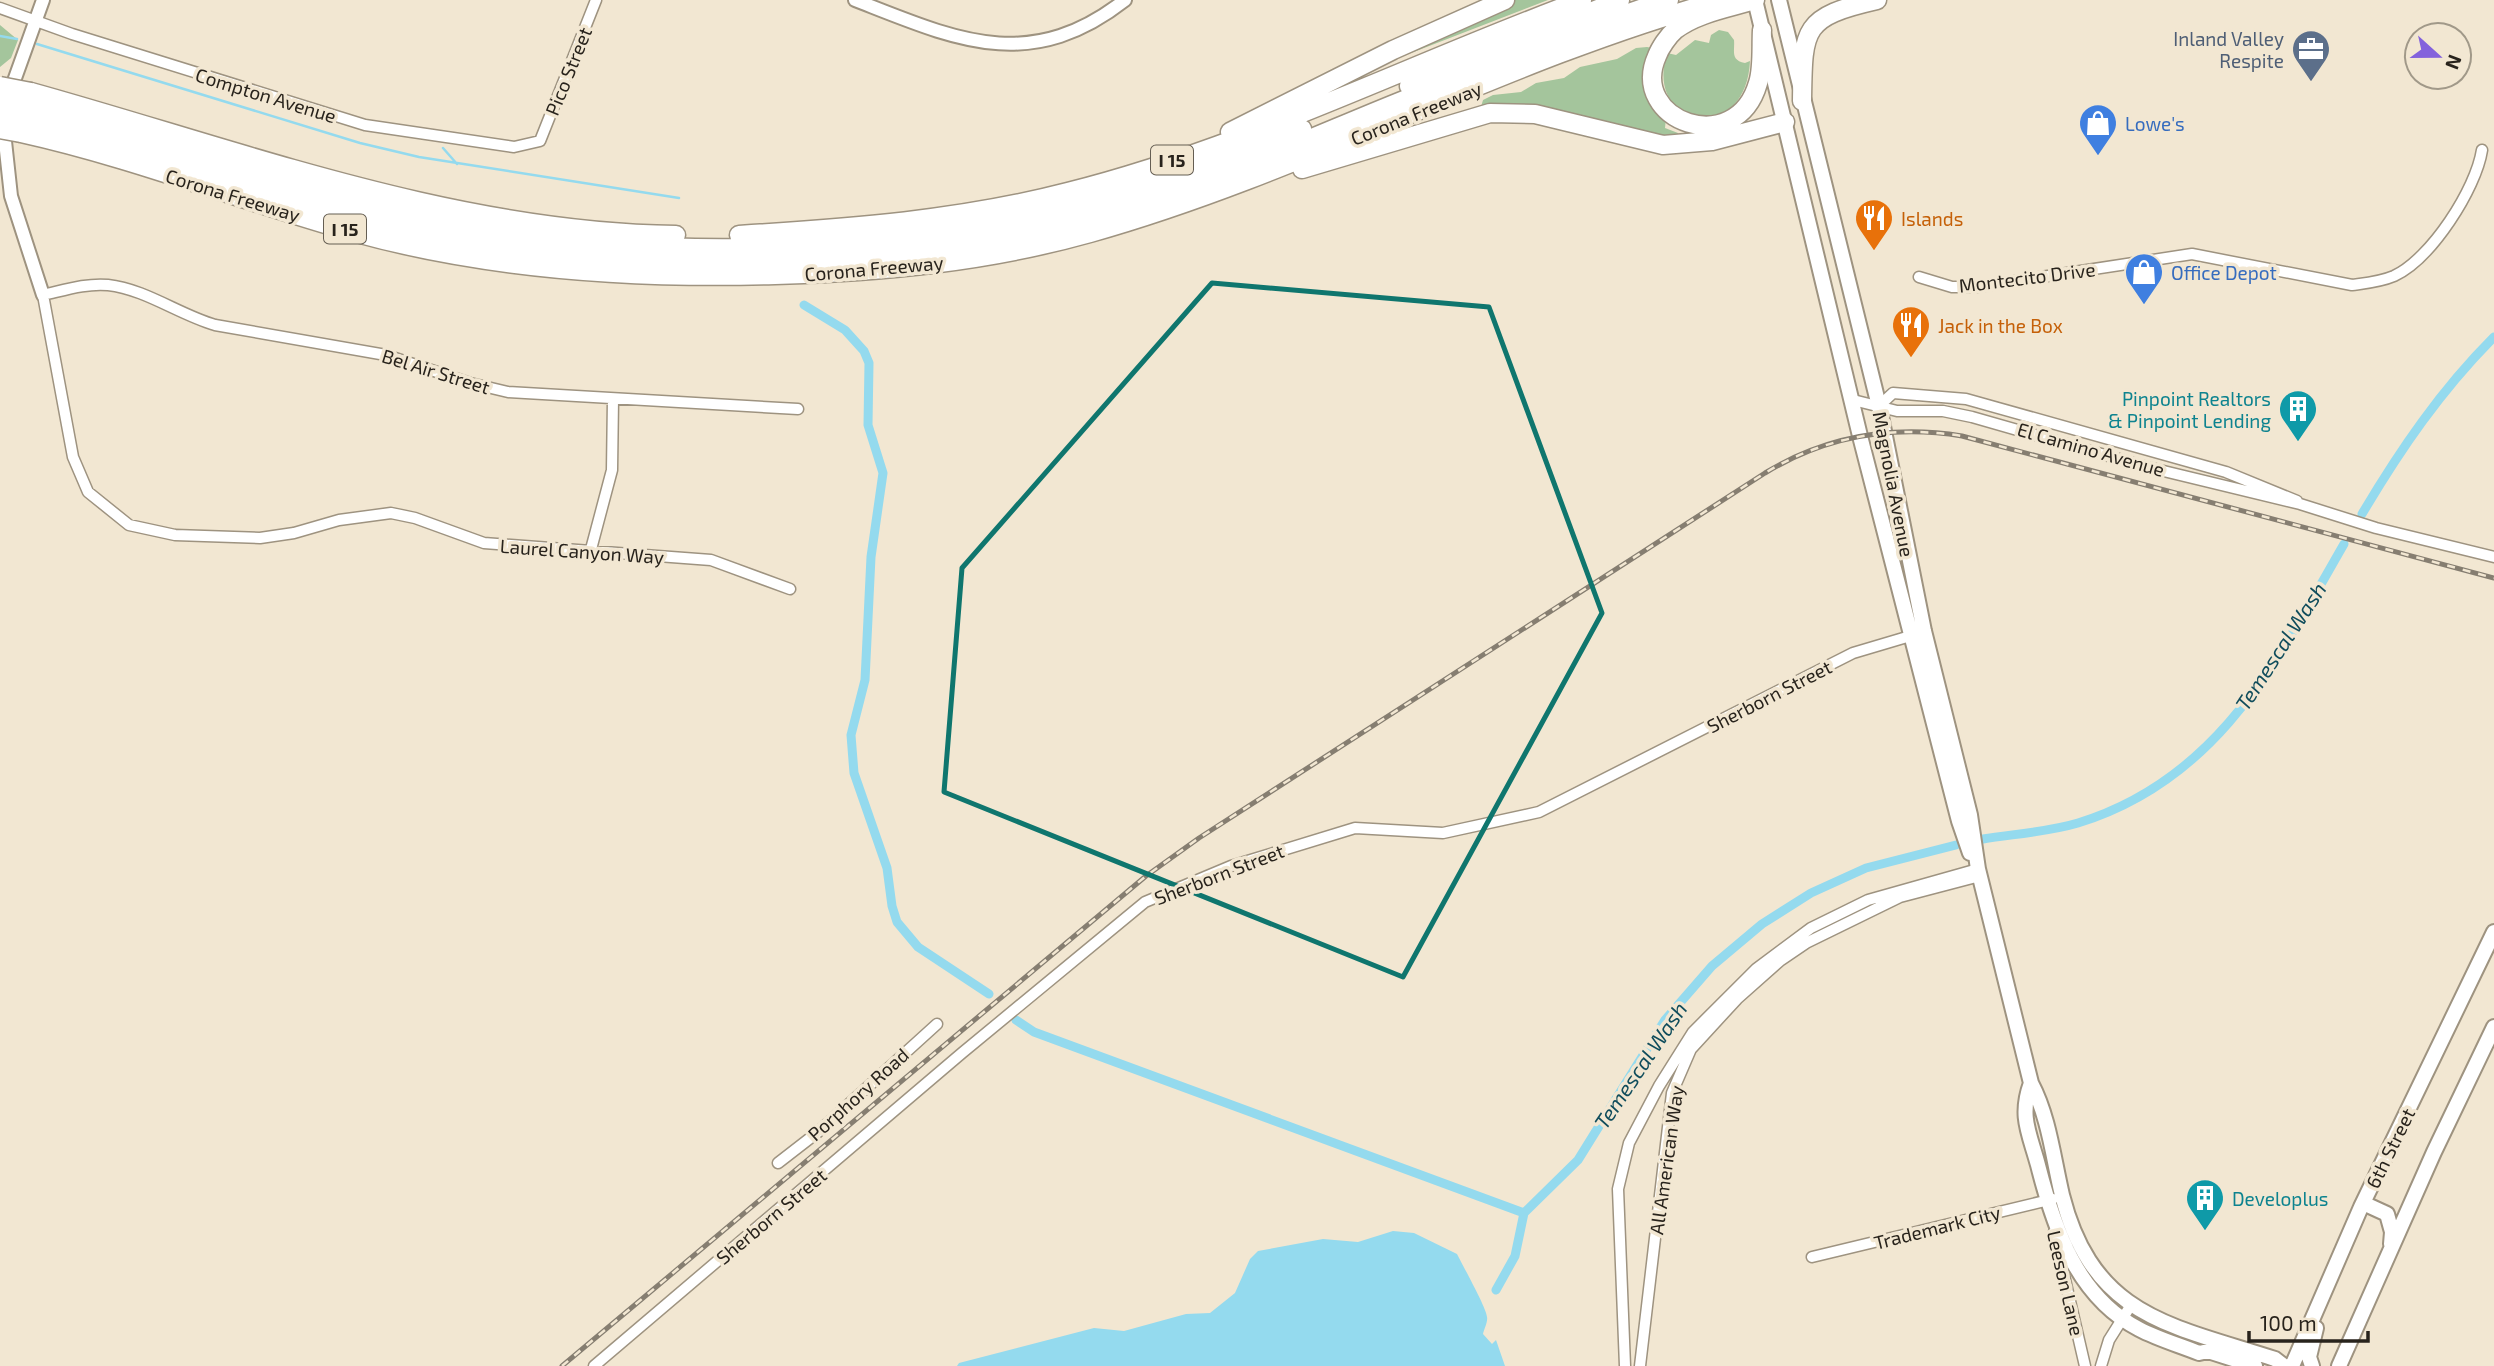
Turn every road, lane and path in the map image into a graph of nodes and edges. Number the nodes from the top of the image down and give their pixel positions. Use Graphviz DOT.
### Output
graph roads {
  1 [pos="43,0"];
  2 [pos="596,0"];
  3 [pos="855,0"];
  4 [pos="1125,0"];
  5 [pos="1504,0"];
  6 [pos="1582,0"];
  7 [pos="1620,0"];
  8 [pos="1669,0"];
  9 [pos="1722,0"];
  10 [pos="1877,0"];
  11 [pos="1780,6"];
  12 [pos="0,8"];
  13 [pos="1759,16"];
  14 [pos="35,21"];
  15 [pos="0,86"];
  16 [pos="0,100"];
  17 [pos="1802,101"];
  18 [pos="26,113"];
  19 [pos="0,115"];
  20 [pos="1785,122"];
  21 [pos="0,129"];
  22 [pos="540,141"];
  23 [pos="165,144"];
  24 [pos="2482,150"];
  25 [pos="1196,153"];
  26 [pos="248,155"];
  27 [pos="1251,179"];
  28 [pos="857,227"];
  29 [pos="948,230"];
  30 [pos="638,261"];
  31 [pos="547,268"];
  32 [pos="1919,277"];
  33 [pos="43,295"];
  34 [pos="613,399"];
  35 [pos="1853,400"];
  36 [pos="1879,406"];
  37 [pos="798,409"];
  38 [pos="2300,504"];
  39 [pos="590,553"];
  40 [pos="2494,557"];
  41 [pos="790,590"];
  42 [pos="1918,634"];
  43 [pos="1977,866"];
  44 [pos="2494,932"];
  45 [pos="937,1024"];
  46 [pos="2494,1027"];
  47 [pos="2031,1083"];
  48 [pos="778,1163"];
  49 [pos="2063,1196"];
  50 [pos="2047,1201"];
  51 [pos="2363,1203"];
  52 [pos="2341,1250"];
  53 [pos="2391,1253"];
  54 [pos="1812,1257"];
  55 [pos="2127,1311"];
  56 [pos="2199,1353"];
  57 [pos="594,1366"];
  58 [pos="1625,1366"];
  59 [pos="1640,1366"];
  60 [pos="2085,1366"];
  61 [pos="2101,1366"];
  62 [pos="2233,1366"];
  63 [pos="2255,1366"];
  64 [pos="2284,1366"];
  65 [pos="2292,1366"];
  66 [pos="2312,1366"];
  67 [pos="2339,1366"];
  1 -- 14 [label="street"];
  2 -- 22 [label="street, Pico Street"];
  3 -- 4 [label="street"];
  5 -- 25 [label="highway"];
  6 -- 25 [label="highway, Corona Freeway / I 15"];
  7 -- 29 [label="highway"];
  8 -- 30 [label="highway"];
  9 -- 27 [label="highway, Corona Freeway / I 15"];
  10 -- 17 [label="highway"];
  11 -- 17 [label="main road, Magnolia Avenue"];
  12 -- 14 [label="street, Compton Avenue"];
  13 -- 13 [label="highway"];
  13 -- 20 [label="main road, Magnolia Avenue"];
  14 -- 22 [label="street, Compton Avenue"];
  14 -- 33 [label="street"];
  15 -- 18 [label="highway, Corona Freeway / I 15, bridge"];
  16 -- 18 [label="highway, bridge"];
  17 -- 20 [label="main road"];
  17 -- 36 [label="main road, Magnolia Avenue"];
  18 -- 19 [label="highway, bridge"];
  18 -- 21 [label="highway, Corona Freeway / I 15, bridge"];
  18 -- 23 [label="highway"];
  18 -- 26 [label="highway, Corona Freeway / I 15"];
  18 -- 30 [label="highway"];
  18 -- 31 [label="highway, Corona Freeway / I 15"];
  20 -- 27 [label="highway"];
  20 -- 35 [label="main road, Magnolia Avenue"];
  23 -- 26 [label="highway"];
  23 -- 29 [label="highway"];
  24 -- 32 [label="street, Montecito Drive"];
  25 -- 28 [label="highway, Corona Freeway / I 15"];
  26 -- 28 [label="highway, Corona Freeway / I 15"];
  27 -- 31 [label="highway, Corona Freeway / I 15"];
  28 -- 29 [label="highway"];
  30 -- 31 [label="highway"];
  33 -- 34 [label="street, Bel Air Street"];
  33 -- 39 [label="street, Laurel Canyon Way"];
  34 -- 37 [label="street, Bel Air Street"];
  34 -- 39 [label="street"];
  35 -- 36 [label="street, El Camino Avenue"];
  35 -- 42 [label="main road, Magnolia Avenue"];
  36 -- 38 [label="street, El Camino Avenue"];
  36 -- 38 [label="street, El Camino Avenue"];
  36 -- 42 [label="main road, Magnolia Avenue"];
  38 -- 40 [label="street, El Camino Avenue"];
  39 -- 41 [label="street, Laurel Canyon Way"];
  42 -- 43 [label="main road, Magnolia Avenue"];
  42 -- 57 [label="street, Sherborn Street"];
  43 -- 47 [label="main road, Magnolia Avenue"];
  43 -- 58 [label="street, All American Way"];
  43 -- 59 [label="street, All American Way"];
  44 -- 51 [label="main road, 6th Street"];
  45 -- 48 [label="street, Porphory Road"];
  46 -- 53 [label="main road"];
  47 -- 49 [label="main road, Magnolia Avenue"];
  47 -- 50 [label="main road, Magnolia Avenue"];
  49 -- 50 [label="street, Trademark City"];
  49 -- 55 [label="main road, Magnolia Avenue"];
  50 -- 54 [label="street, Trademark City"];
  50 -- 55 [label="main road, Magnolia Avenue"];
  50 -- 60 [label="street, Leeson Lane"];
  51 -- 52 [label="main road, 6th Street"];
  51 -- 53 [label="main road"];
  52 -- 65 [label="main road, 6th Street"];
  52 -- 66 [label="main road"];
  53 -- 67 [label="main road"];
  55 -- 56 [label="main road, Magnolia Avenue"];
  55 -- 61 [label="street, Leeson Lane"];
  55 -- 64 [label="main road, Magnolia Avenue"];
  56 -- 62 [label="main road"];
  56 -- 63 [label="main road, Magnolia Avenue"];
}
